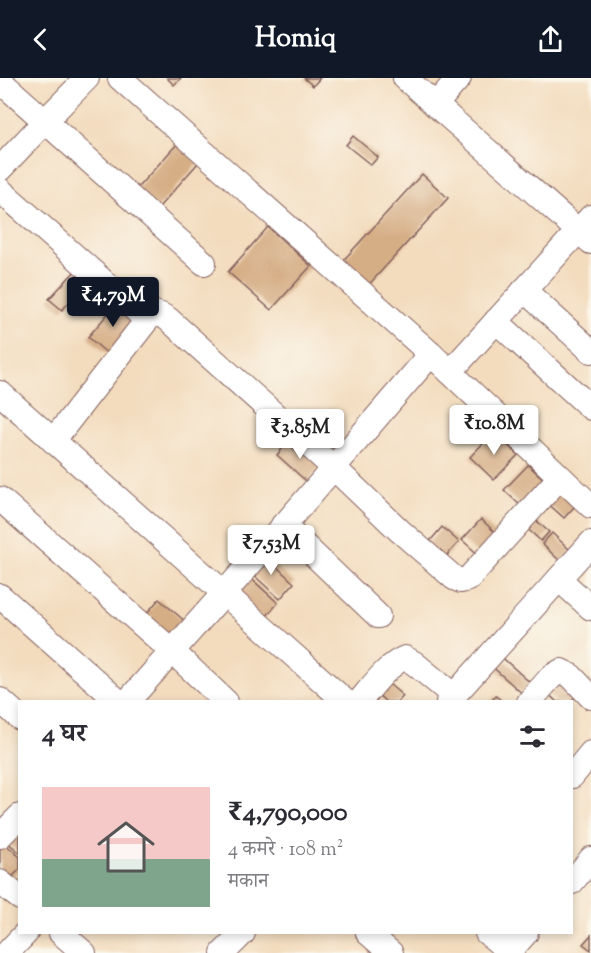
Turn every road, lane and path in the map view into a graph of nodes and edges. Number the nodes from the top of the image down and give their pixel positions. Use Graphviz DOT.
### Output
graph roads {
  1 [pos="87,78"];
  2 [pos="120,78"];
  3 [pos="405,78"];
  4 [pos="459,78"];
  5 [pos="0,81"];
  6 [pos="435,105"];
  7 [pos="45,121"];
  8 [pos="0,169"];
  9 [pos="0,190"];
  10 [pos="587,230"];
  11 [pos="204,264"];
  12 [pos="524,290"];
  13 [pos="147,320"];
  14 [pos="496,321"];
  15 [pos="591,351"];
  16 [pos="431,354"];
  17 [pos="450,372"];
  18 [pos="0,393"];
  19 [pos="591,408"];
  20 [pos="53,441"];
  21 [pos="333,467"];
  22 [pos="560,477"];
  23 [pos="0,499"];
  24 [pos="591,506"];
  25 [pos="283,525"];
  26 [pos="591,543"];
  27 [pos="559,579"];
  28 [pos="224,594"];
  29 [pos="0,596"];
  30 [pos="591,608"];
  31 [pos="378,616"];
  32 [pos="173,652"];
  33 [pos="591,697"];
  34 [pos="451,699"];
  35 [pos="0,700"];
  36 [pos="117,700"];
  37 [pos="129,700"];
  38 [pos="224,700"];
  39 [pos="344,700"];
  40 [pos="361,700"];
  41 [pos="532,700"];
  42 [pos="18,716"];
  43 [pos="591,753"];
  44 [pos="573,775"];
  45 [pos="18,818"];
  46 [pos="0,836"];
  47 [pos="591,859"];
  48 [pos="573,881"];
  49 [pos="0,882"];
  50 [pos="18,896"];
  51 [pos="25,934"];
  52 [pos="62,934"];
  53 [pos="242,934"];
  54 [pos="369,934"];
  55 [pos="488,934"];
  56 [pos="525,934"];
  57 [pos="508,952"];
  58 [pos="7,953"];
  59 [pos="84,953"];
  60 [pos="223,953"];
  61 [pos="390,953"];
  1 -- 7 [label="street"];
  2 -- 16 [label="street"];
  3 -- 6 [label="street"];
  4 -- 6 [label="street"];
  5 -- 7 [label="street"];
  6 -- 10 [label="street"];
  7 -- 8 [label="street"];
  7 -- 11 [label="street"];
  9 -- 13 [label="street"];
  10 -- 12 [label="street"];
  12 -- 14 [label="street"];
  12 -- 15 [label="street"];
  13 -- 20 [label="street"];
  13 -- 21 [label="street"];
  14 -- 17 [label="street"];
  14 -- 19 [label="street"];
  16 -- 17 [label="street"];
  16 -- 21 [label="street"];
  17 -- 22 [label="street"];
  18 -- 20 [label="street"];
  20 -- 28 [label="street"];
  21 -- 22 [label="street"];
  21 -- 25 [label="street"];
  22 -- 24 [label="street"];
  23 -- 32 [label="street"];
  25 -- 28 [label="street"];
  25 -- 31 [label="street"];
  26 -- 27 [label="street"];
  27 -- 30 [label="street"];
  27 -- 34 [label="street"];
  28 -- 32 [label="street"];
  28 -- 39 [label="street"];
  29 -- 36 [label="street"];
  32 -- 37 [label="street"];
  32 -- 38 [label="street"];
  33 -- 41 [label="street"];
  34 -- 40 [label="street"];
  35 -- 42 [label="street"];
  43 -- 44 [label="street"];
  45 -- 46 [label="street"];
  47 -- 48 [label="street"];
  49 -- 50 [label="street"];
  51 -- 58 [label="street"];
  52 -- 59 [label="street"];
  53 -- 60 [label="street"];
  54 -- 61 [label="street"];
  55 -- 57 [label="street"];
  56 -- 57 [label="street"];
}
